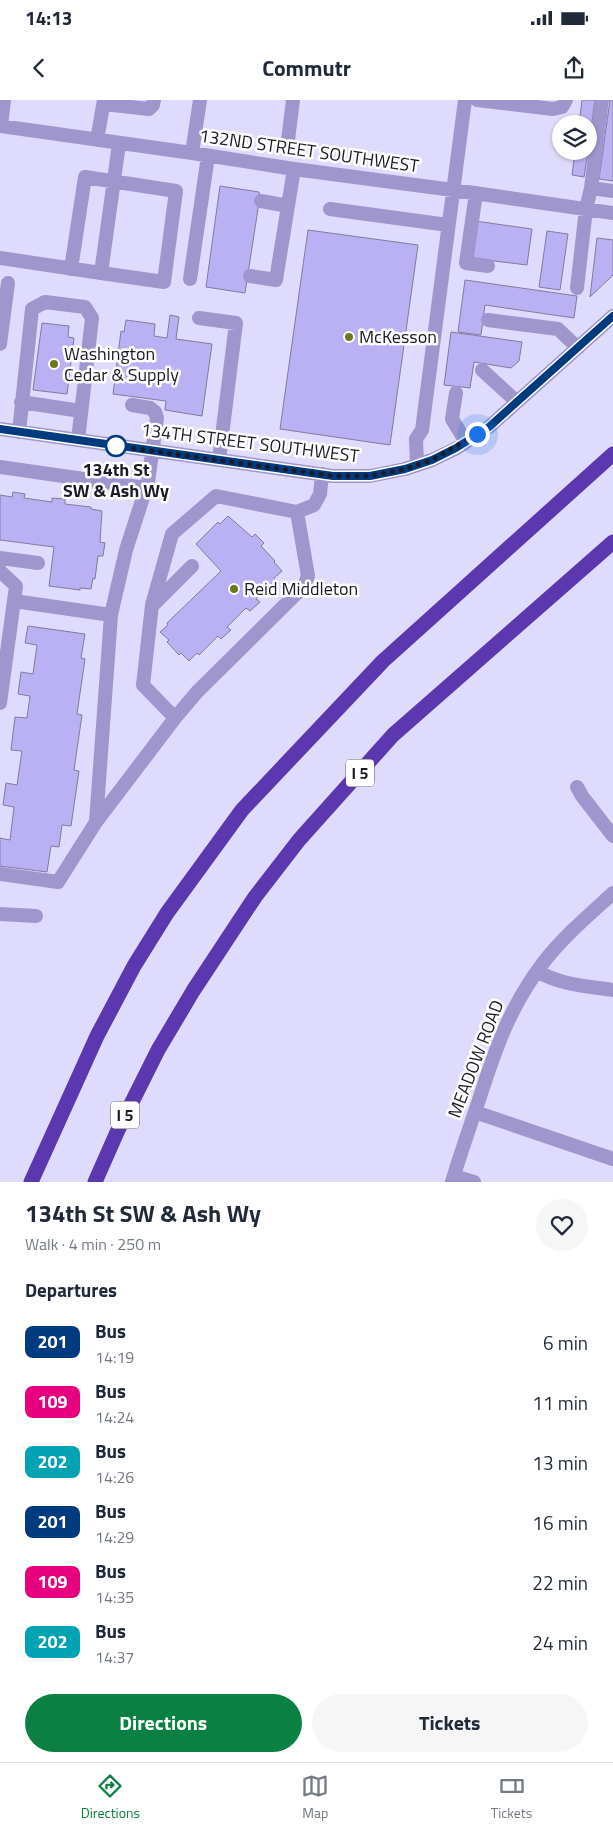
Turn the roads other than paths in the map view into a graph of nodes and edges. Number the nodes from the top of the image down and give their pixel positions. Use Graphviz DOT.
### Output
graph roads {
  1 [pos="4,100"];
  2 [pos="154,100"];
  3 [pos="200,100"];
  4 [pos="293,100"];
  5 [pos="465,100"];
  6 [pos="477,100"];
  7 [pos="566,100"];
  8 [pos="602,100"];
  9 [pos="104,102"];
  10 [pos="0,126"];
  11 [pos="97,140"];
  12 [pos="288,140"];
  13 [pos="120,144"];
  14 [pos="192,153"];
  15 [pos="208,156"];
  16 [pos="294,170"];
  17 [pos="114,182"];
  18 [pos="591,188"];
  19 [pos="453,190"];
  20 [pos="613,191"];
  21 [pos="476,193"];
  22 [pos="261,201"];
  23 [pos="288,206"];
  24 [pos="330,209"];
  25 [pos="586,209"];
  26 [pos="613,213"];
  27 [pos="448,226"];
  28 [pos="0,258"];
  29 [pos="488,266"];
  30 [pos="71,269"];
  31 [pos="101,273"];
  32 [pos="250,276"];
  33 [pos="190,278"];
  34 [pos="8,284"];
  35 [pos="577,288"];
  36 [pos="613,316"];
  37 [pos="199,318"];
  38 [pos="488,320"];
  39 [pos="0,344"];
  40 [pos="578,348"];
  41 [pos="482,370"];
  42 [pos="456,393"];
  43 [pos="21,402"];
  44 [pos="517,402"];
  45 [pos="132,405"];
  46 [pos="81,411"];
  47 [pos="0,429"];
  48 [pos="19,432"];
  49 [pos="78,440"];
  50 [pos="466,442"];
  51 [pos="152,450"];
  52 [pos="613,454"];
  53 [pos="219,460"];
  54 [pos="0,467"];
  55 [pos="411,467"];
  56 [pos="322,474"];
  57 [pos="146,488"];
  58 [pos="297,512"];
  59 [pos="613,542"];
  60 [pos="0,558"];
  61 [pos="38,563"];
  62 [pos="192,566"];
  63 [pos="0,570"];
  64 [pos="14,601"];
  65 [pos="152,605"];
  66 [pos="111,615"];
  67 [pos="0,703"];
  68 [pos="175,718"];
  69 [pos="577,787"];
  70 [pos="96,822"];
  71 [pos="613,836"];
  72 [pos="0,874"];
  73 [pos="613,893"];
  74 [pos="0,914"];
  75 [pos="36,916"];
  76 [pos="537,971"];
  77 [pos="613,990"];
  78 [pos="475,1112"];
  79 [pos="613,1159"];
  80 [pos="453,1179"];
  81 [pos="31,1182"];
  82 [pos="95,1182"];
  83 [pos="474,1182"];
  1 -- 10 [label="street"];
  2 -- 9 [label="street"];
  3 -- 14 [label="street"];
  4 -- 12 [label="street"];
  5 -- 19 [label="street"];
  6 -- 7 [label="street"];
  8 -- 18 [label="street"];
  9 -- 11 [label="street"];
  10 -- 11 [label="street, 132ND STREET SOUTHWEST"];
  11 -- 13 [label="street, 132ND STREET SOUTHWEST"];
  13 -- 14 [label="street, 132ND STREET SOUTHWEST"];
  13 -- 17 [label="street"];
  14 -- 15 [label="street, 132ND STREET SOUTHWEST"];
  15 -- 16 [label="street, 132ND STREET SOUTHWEST"];
  15 -- 33 [label="street"];
  16 -- 19 [label="street, 132ND STREET SOUTHWEST"];
  16 -- 23 [label="street"];
  17 -- 30 [label="street"];
  17 -- 31 [label="street"];
  17 -- 31 [label="street"];
  18 -- 20 [label="street"];
  18 -- 25 [label="street"];
  19 -- 21 [label="street, 132ND STREET SOUTHWEST"];
  19 -- 27 [label="street"];
  21 -- 25 [label="street, 132ND STREET SOUTHWEST"];
  21 -- 29 [label="street"];
  22 -- 23 [label="street"];
  23 -- 32 [label="street"];
  24 -- 27 [label="street"];
  25 -- 26 [label="street, 132ND STREET SOUTHWEST"];
  25 -- 35 [label="street"];
  27 -- 55 [label="street"];
  28 -- 30 [label="street"];
  30 -- 31 [label="street"];
  34 -- 39 [label="street"];
  36 -- 40 [label="street, 134TH STREET SOUTHWEST"];
  37 -- 53 [label="street"];
  38 -- 40 [label="street"];
  40 -- 44 [label="street, 134TH STREET SOUTHWEST"];
  41 -- 44 [label="street"];
  42 -- 50 [label="street"];
  43 -- 46 [label="street"];
  43 -- 46 [label="street"];
  43 -- 48 [label="street"];
  44 -- 50 [label="street, 134TH STREET SOUTHWEST"];
  45 -- 51 [label="street"];
  46 -- 49 [label="street"];
  47 -- 48 [label="street, 134TH STREET SOUTHWEST"];
  48 -- 49 [label="street, 134TH STREET SOUTHWEST"];
  49 -- 51 [label="street, 134TH STREET SOUTHWEST"];
  50 -- 55 [label="street, 134TH STREET SOUTHWEST"];
  51 -- 53 [label="street, 134TH STREET SOUTHWEST"];
  51 -- 57 [label="street"];
  52 -- 81 [label="highway"];
  53 -- 56 [label="street, 134TH STREET SOUTHWEST"];
  54 -- 57 [label="street"];
  55 -- 56 [label="street, 134TH STREET SOUTHWEST"];
  56 -- 58 [label="street"];
  57 -- 66 [label="street"];
  58 -- 65 [label="street"];
  58 -- 68 [label="street"];
  59 -- 82 [label="highway, I 5"];
  60 -- 61 [label="street"];
  62 -- 65 [label="street"];
  63 -- 64 [label="street"];
  64 -- 66 [label="street"];
  64 -- 67 [label="street"];
  65 -- 68 [label="street"];
  66 -- 70 [label="street"];
  68 -- 70 [label="street"];
  69 -- 71 [label="street"];
  70 -- 72 [label="street"];
  73 -- 76 [label="street, MEADOW ROAD"];
  74 -- 75 [label="street"];
  76 -- 77 [label="street"];
  76 -- 78 [label="street, MEADOW ROAD"];
  78 -- 79 [label="street"];
  78 -- 80 [label="street, MEADOW ROAD"];
  80 -- 83 [label="street"];
}
